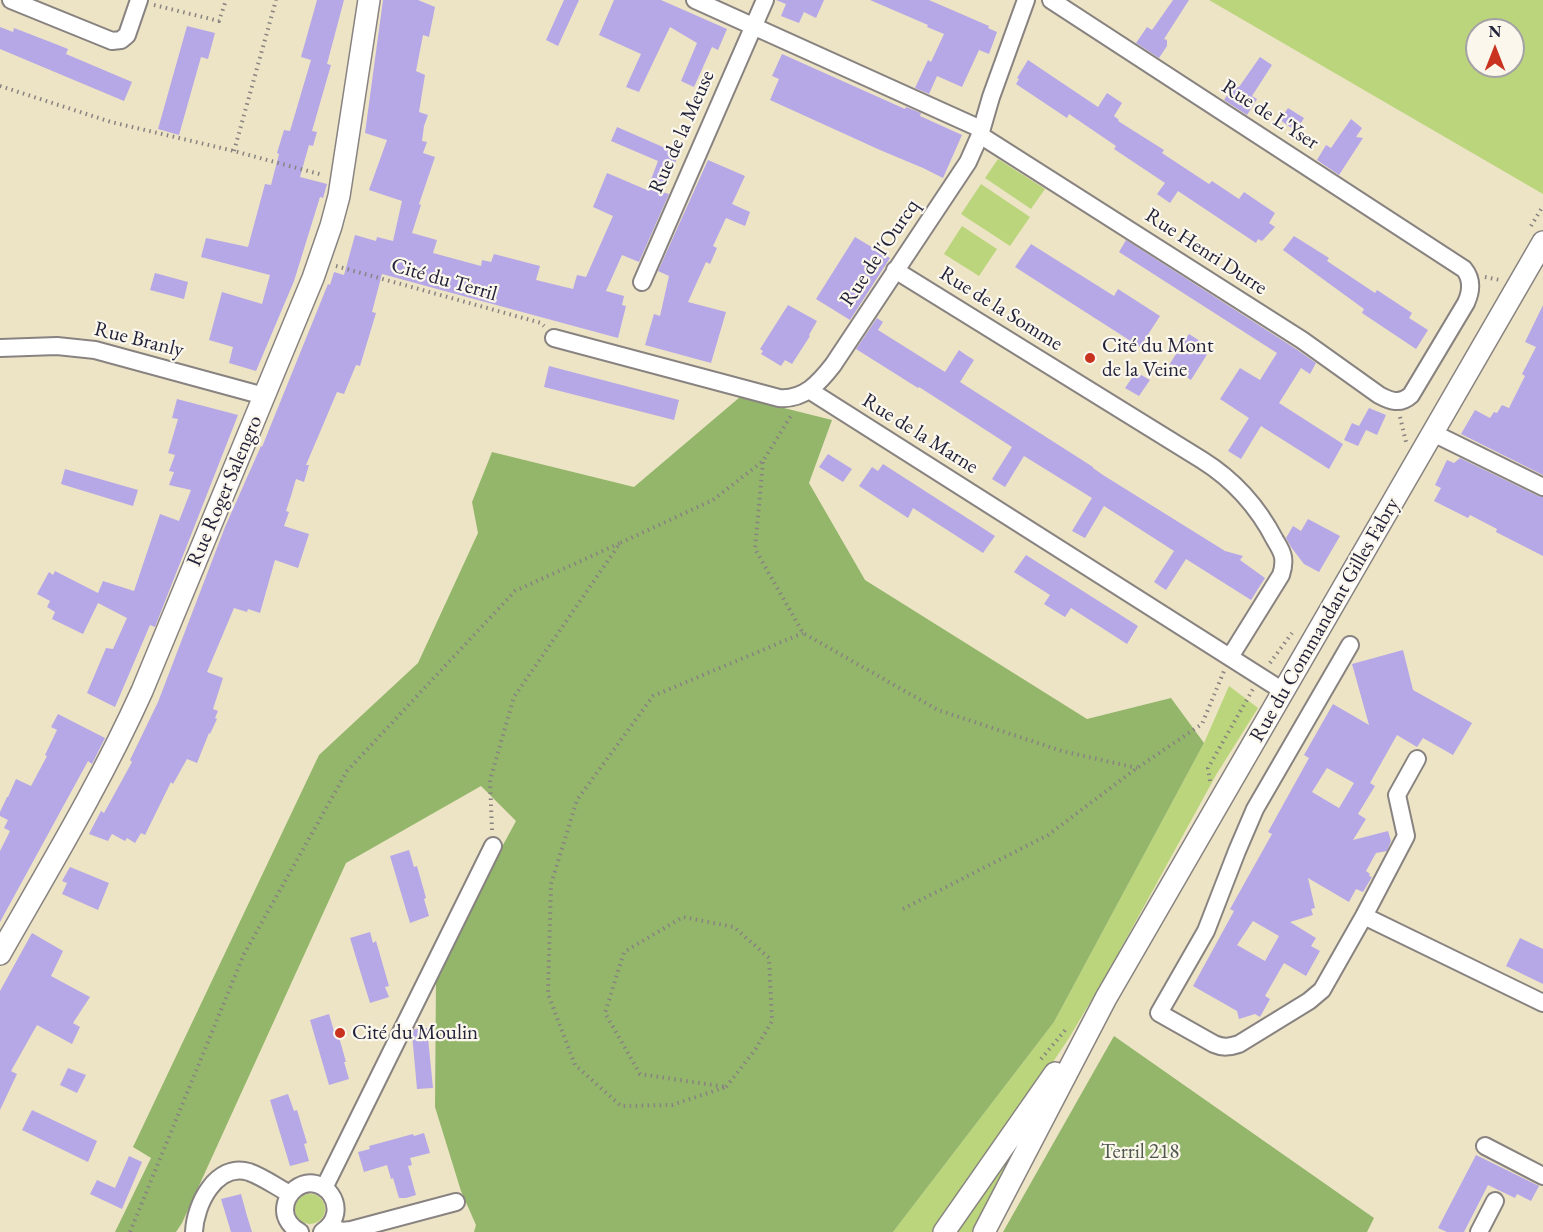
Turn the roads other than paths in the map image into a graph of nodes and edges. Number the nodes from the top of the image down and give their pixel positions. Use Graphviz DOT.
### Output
graph roads {
  1 [pos="10,0"];
  2 [pos="369,0"];
  3 [pos="695,0"];
  4 [pos="765,0"];
  5 [pos="1026,0"];
  6 [pos="1051,0"];
  7 [pos="139,1"];
  8 [pos="753,26"];
  9 [pos="981,132"];
  10 [pos="1543,242"];
  11 [pos="896,270"];
  12 [pos="642,282"];
  13 [pos="554,338"];
  14 [pos="0,348"];
  15 [pos="804,394"];
  16 [pos="264,396"];
  17 [pos="1402,400"];
  18 [pos="1433,433"];
  19 [pos="1543,487"];
  20 [pos="1350,645"];
  21 [pos="1230,657"];
  22 [pos="1283,691"];
  23 [pos="1417,759"];
  24 [pos="493,846"];
  25 [pos="1364,916"];
  26 [pos="0,954"];
  27 [pos="1106,998"];
  28 [pos="1543,1003"];
  29 [pos="1485,1146"];
  30 [pos="1543,1176"];
  31 [pos="324,1188"];
  32 [pos="290,1194"];
  33 [pos="1495,1201"];
  34 [pos="456,1202"];
  35 [pos="326,1229"];
  36 [pos="194,1232"];
  37 [pos="300,1232"];
  38 [pos="944,1232"];
  39 [pos="984,1232"];
  40 [pos="1479,1232"];
  1 -- 7 [label="street"];
  2 -- 16 [label="street, Rue Roger Salengro"];
  3 -- 8 [label="street, Rue Henri Durre"];
  4 -- 8 [label="street, Rue de la Meuse"];
  5 -- 9 [label="street, Rue de l'Ourcq"];
  6 -- 17 [label="street, Rue de L'Yser"];
  8 -- 9 [label="street, Rue Henri Durre"];
  8 -- 12 [label="street, Rue de la Meuse"];
  9 -- 11 [label="street, Rue de l'Ourcq"];
  9 -- 17 [label="street, Rue Henri Durre"];
  10 -- 18 [label="street, Rue du Commandant Gilles Fabry"];
  11 -- 15 [label="street, Rue de l'Ourcq"];
  11 -- 21 [label="street, Rue de la Somme"];
  13 -- 15 [label="street, Rue de la Marne"];
  14 -- 16 [label="street, Rue Branly"];
  15 -- 21 [label="street, Rue de la Marne"];
  16 -- 26 [label="street, Rue Roger Salengro"];
  18 -- 19 [label="street"];
  18 -- 22 [label="street, Rue du Commandant Gilles Fabry"];
  20 -- 25 [label="street"];
  21 -- 22 [label="street, Rue de la Marne"];
  22 -- 27 [label="street, Rue du Commandant Gilles Fabry"];
  23 -- 25 [label="street"];
  24 -- 31 [label="street"];
  25 -- 28 [label="street"];
  27 -- 38 [label="street, Rue du Commandant Gilles Fabry"];
  27 -- 39 [label="street, Rue du Commandant Gilles Fabry"];
  29 -- 30 [label="street"];
  31 -- 32 [label="street"];
  31 -- 35 [label="street"];
  32 -- 36 [label="street"];
  32 -- 37 [label="street"];
  33 -- 40 [label="street"];
  34 -- 35 [label="street"];
}
